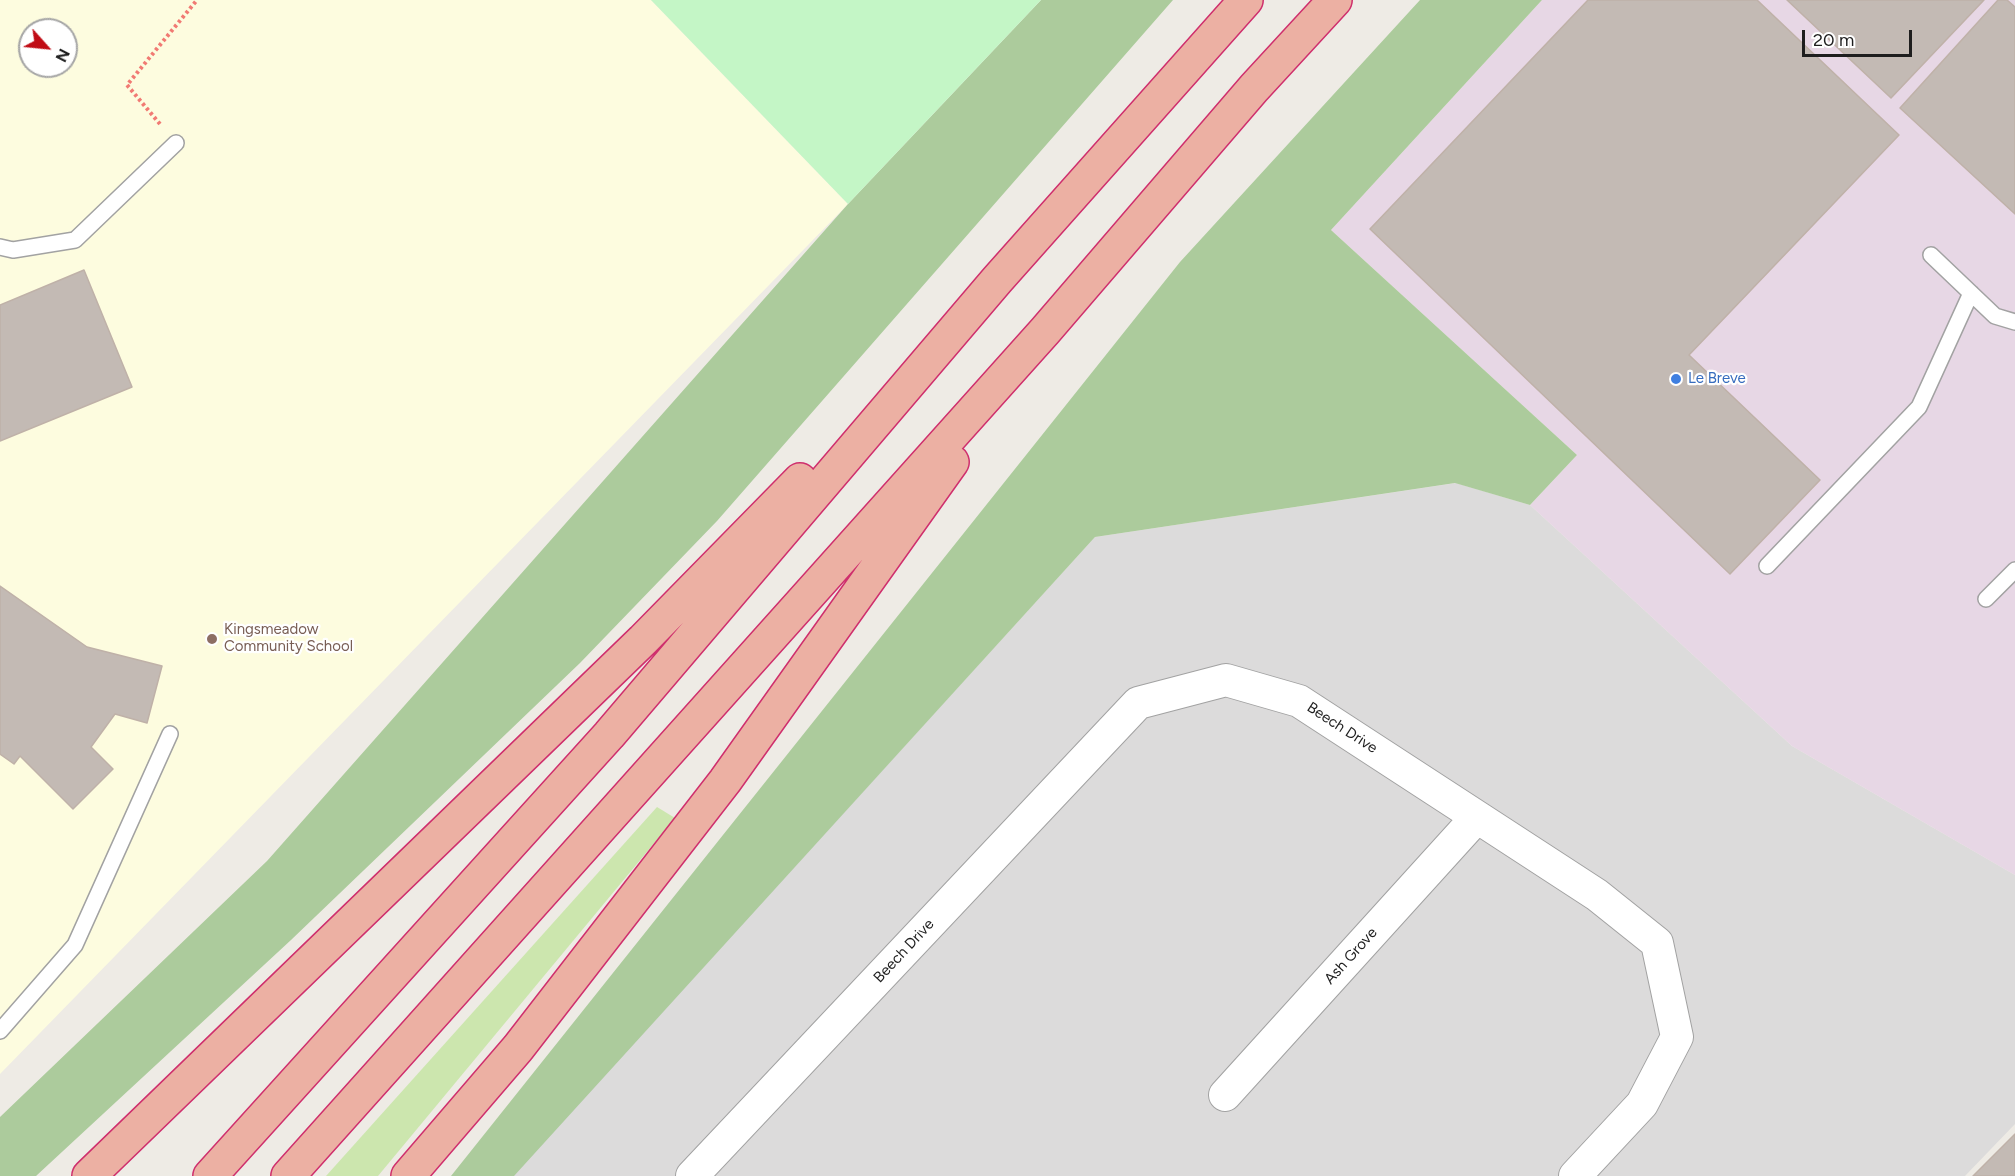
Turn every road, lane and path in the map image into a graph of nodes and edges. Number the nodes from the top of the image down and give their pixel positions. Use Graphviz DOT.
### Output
graph roads {
  1 [pos="197,0"];
  2 [pos="1246,0"];
  3 [pos="1335,0"];
  4 [pos="176,143"];
  5 [pos="0,247"];
  6 [pos="1931,255"];
  7 [pos="998,280"];
  8 [pos="1971,293"];
  9 [pos="2015,322"];
  10 [pos="1045,330"];
  11 [pos="1767,566"];
  12 [pos="2015,570"];
  13 [pos="1986,599"];
  14 [pos="170,734"];
  15 [pos="1477,816"];
  16 [pos="0,1030"];
  17 [pos="1225,1095"];
  18 [pos="89,1176"];
  19 [pos="210,1176"];
  20 [pos="288,1176"];
  21 [pos="408,1176"];
  22 [pos="692,1176"];
  23 [pos="1575,1176"];
  1 -- 4 [label="path"];
  2 -- 7 [label="highway"];
  3 -- 10 [label="highway"];
  4 -- 5 [label="lane"];
  6 -- 8 [label="lane"];
  7 -- 18 [label="highway"];
  7 -- 19 [label="highway"];
  8 -- 9 [label="lane"];
  8 -- 11 [label="lane"];
  10 -- 20 [label="highway"];
  10 -- 21 [label="highway"];
  12 -- 13 [label="lane"];
  14 -- 16 [label="lane"];
  15 -- 17 [label="street, Ash Grove"];
  15 -- 22 [label="street, Beech Drive"];
  15 -- 23 [label="street, Beech Drive"];
}
